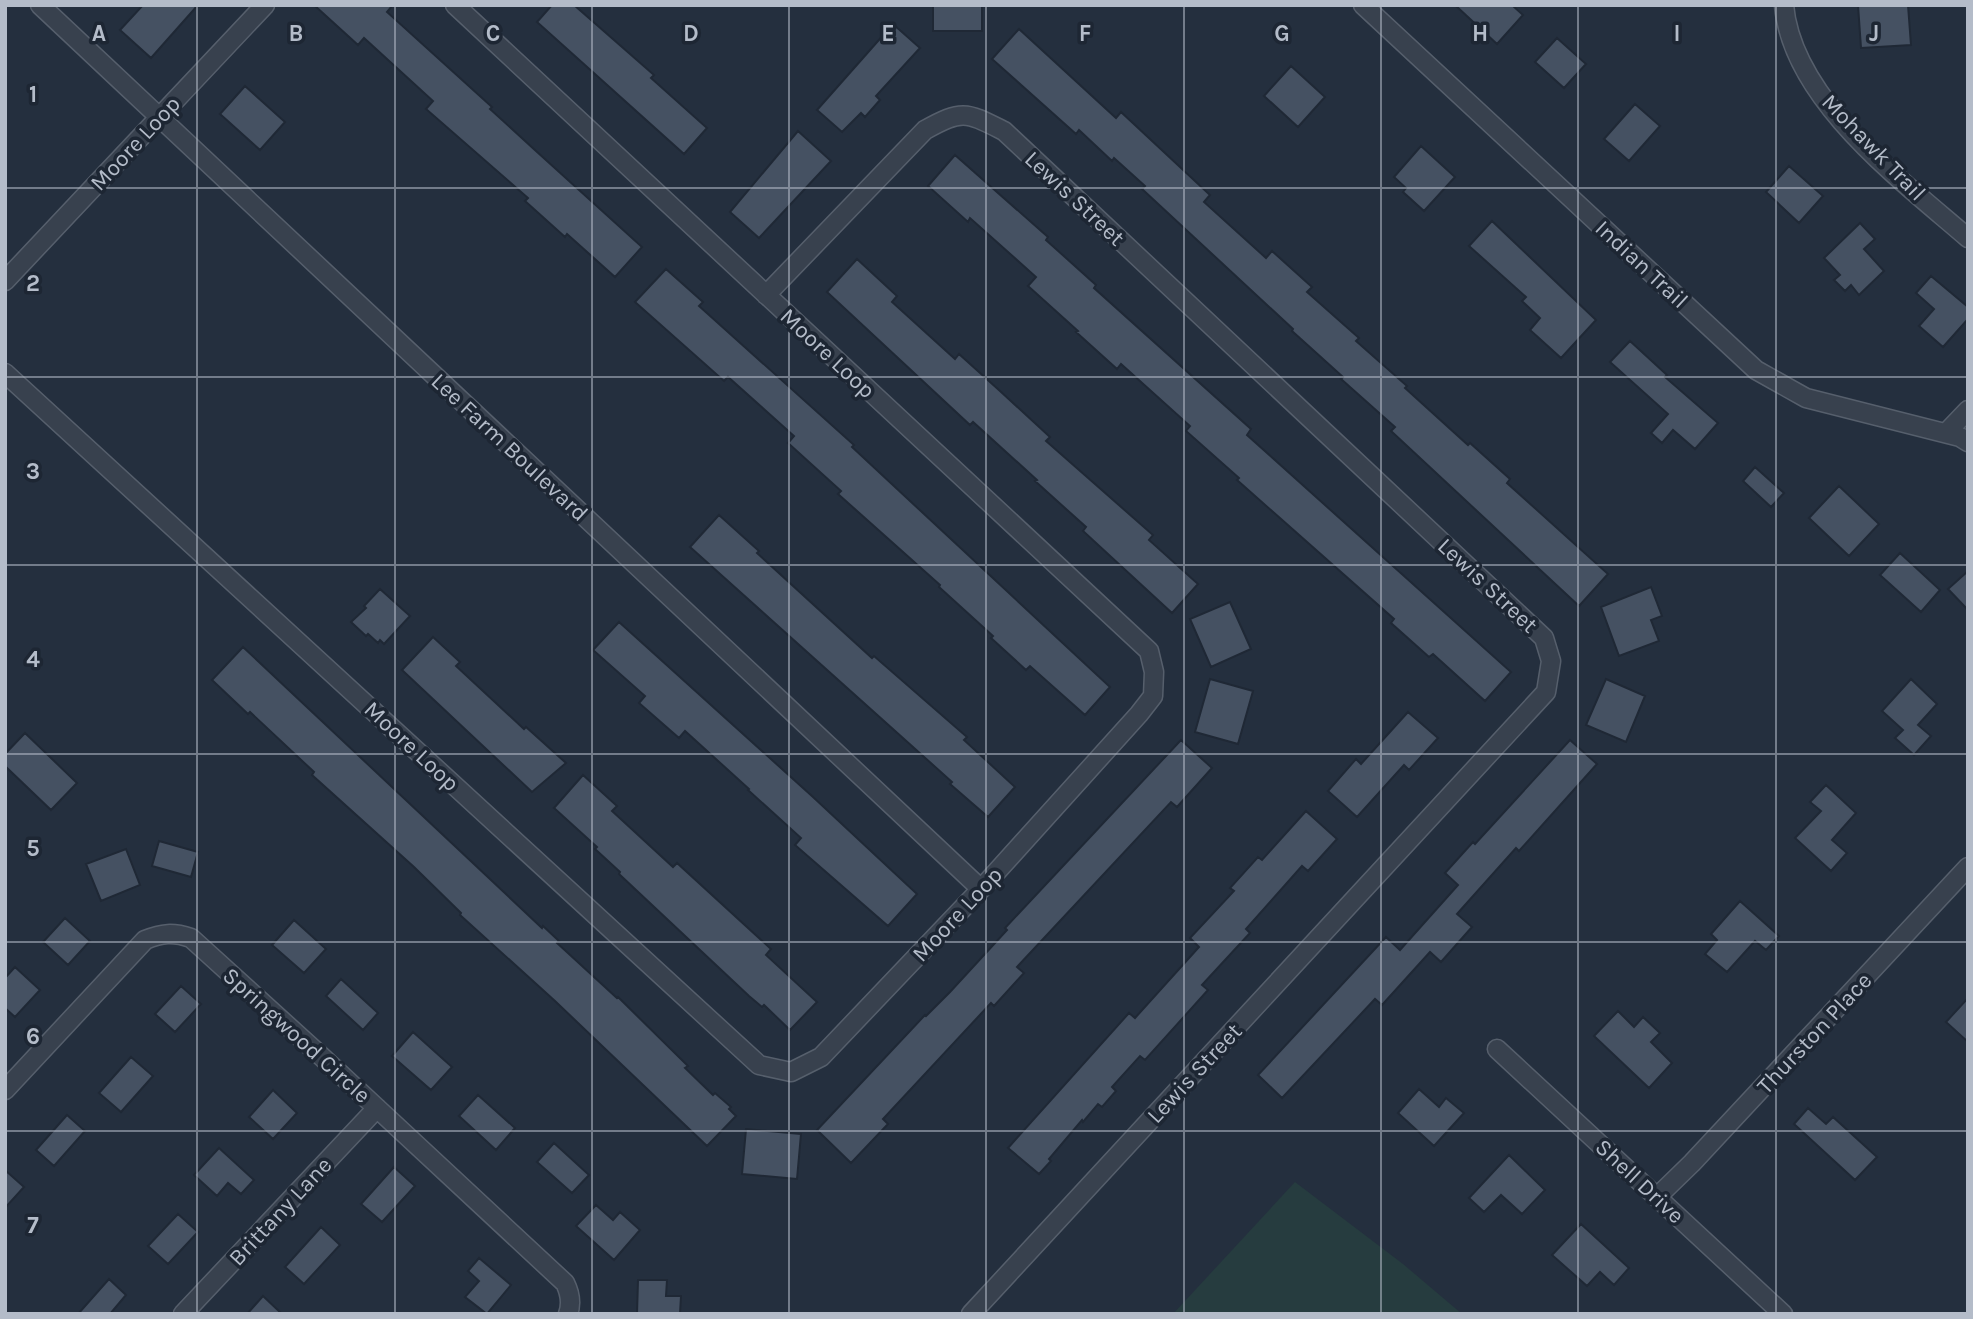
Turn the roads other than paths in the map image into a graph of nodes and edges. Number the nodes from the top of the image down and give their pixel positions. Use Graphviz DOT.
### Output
graph roads {
  1 [pos="40,5"];
  2 [pos="265,5"];
  3 [pos="454,5"];
  4 [pos="1363,5"];
  5 [pos="1784,5"];
  6 [pos="160,118"];
  7 [pos="1968,238"];
  8 [pos="5,281"];
  9 [pos="766,295"];
  10 [pos="5,373"];
  11 [pos="1968,410"];
  12 [pos="1946,433"];
  13 [pos="1968,442"];
  14 [pos="1968,867"];
  15 [pos="981,889"];
  16 [pos="1497,1049"];
  17 [pos="5,1090"];
  18 [pos="377,1108"];
  19 [pos="1657,1197"];
  20 [pos="183,1314"];
  21 [pos="568,1314"];
  22 [pos="971,1314"];
  23 [pos="1783,1314"];
  1 -- 6 [label="street, Lee Farm Boulevard"];
  2 -- 6 [label="street, Moore Loop"];
  3 -- 9 [label="street, Moore Loop"];
  4 -- 12 [label="street, Indian Trail"];
  5 -- 7 [label="street, Mohawk Trail"];
  6 -- 8 [label="street, Moore Loop"];
  6 -- 15 [label="street, Lee Farm Boulevard"];
  9 -- 15 [label="street, Moore Loop"];
  9 -- 22 [label="street, Lewis Street"];
  10 -- 15 [label="street, Moore Loop"];
  11 -- 12 [label="street"];
  12 -- 13 [label="street, Indian Trail"];
  14 -- 19 [label="street, Thurston Place"];
  16 -- 19 [label="street, Shell Drive"];
  17 -- 18 [label="street, Springwood Circle"];
  18 -- 20 [label="street, Brittany Lane"];
  18 -- 21 [label="street, Springwood Circle"];
  19 -- 23 [label="street, Shell Drive"];
}
